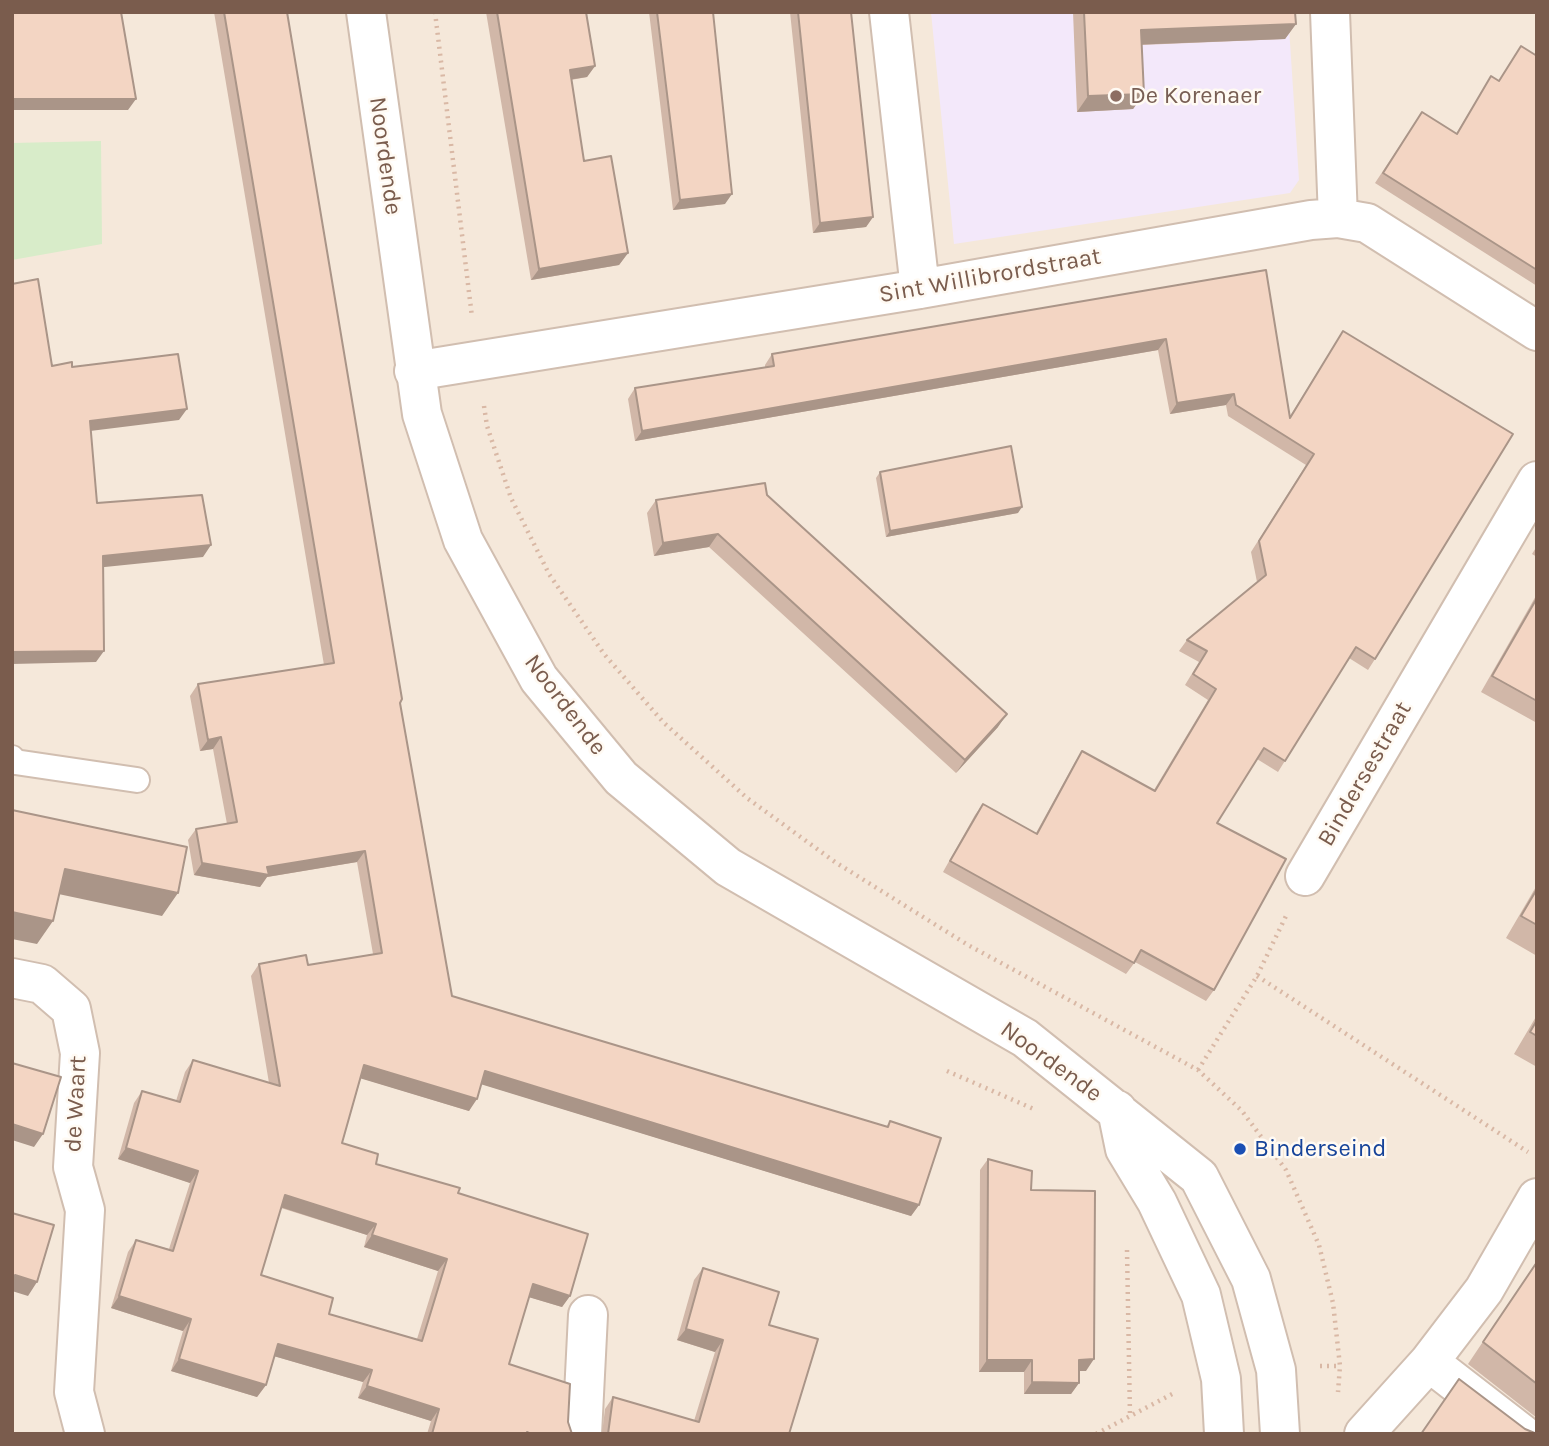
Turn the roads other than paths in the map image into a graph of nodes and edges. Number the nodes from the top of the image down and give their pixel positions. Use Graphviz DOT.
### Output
graph roads {
  1 [pos="366,12"];
  2 [pos="888,12"];
  3 [pos="1330,12"];
  4 [pos="1338,218"];
  5 [pos="920,289"];
  6 [pos="1537,331"];
  7 [pos="414,371"];
  8 [pos="1537,481"];
  9 [pos="12,758"];
  10 [pos="137,780"];
  11 [pos="1305,876"];
  12 [pos="12,978"];
  13 [pos="1117,1110"];
  14 [pos="1537,1198"];
  15 [pos="588,1315"];
  16 [pos="1429,1362"];
  17 [pos="85,1434"];
  18 [pos="582,1434"];
  19 [pos="1224,1434"];
  20 [pos="1280,1434"];
  21 [pos="1364,1434"];
  22 [pos="1522,1434"];
  1 -- 7 [label="street, Noordende"];
  2 -- 5 [label="street"];
  3 -- 4 [label="street"];
  4 -- 5 [label="street, Sint Willibrordstraat"];
  4 -- 6 [label="street, Sint Willibrordstraat"];
  5 -- 7 [label="street, Sint Willibrordstraat"];
  7 -- 13 [label="street, Noordende"];
  8 -- 11 [label="street, Bindersestraat"];
  9 -- 10 [label="lane"];
  12 -- 17 [label="street, de Waart"];
  13 -- 19 [label="street"];
  13 -- 20 [label="street"];
  14 -- 16 [label="street"];
  15 -- 18 [label="street"];
  16 -- 21 [label="street"];
  16 -- 22 [label="street"];
}
